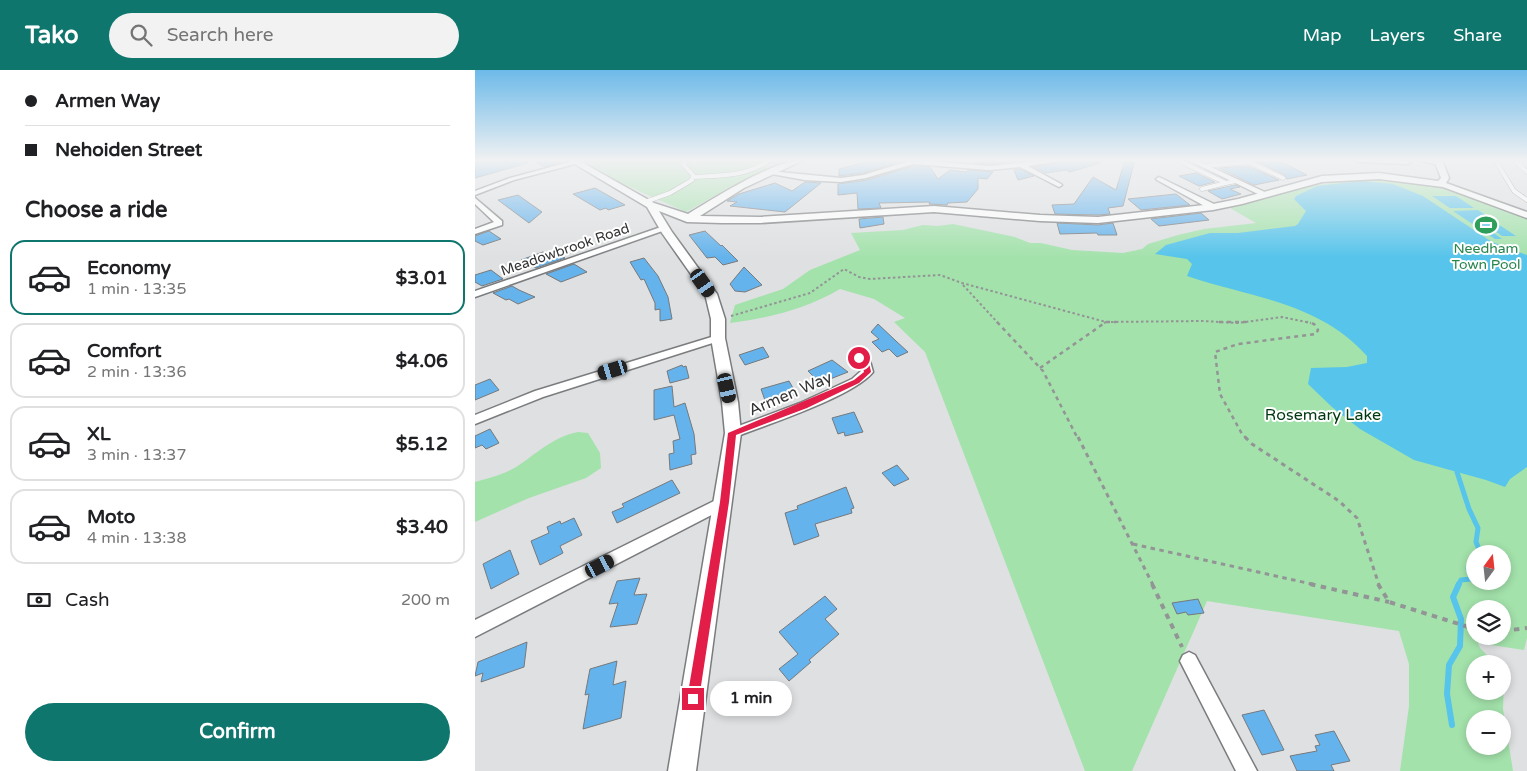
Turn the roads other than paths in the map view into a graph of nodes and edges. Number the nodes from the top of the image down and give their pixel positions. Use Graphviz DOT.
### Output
graph roads {
  1 [pos="630,193"];
  2 [pos="671,193"];
  3 [pos="729,193"];
  4 [pos="1185,193"];
  5 [pos="1262,193"];
  6 [pos="1270,193"];
  7 [pos="1465,193"];
  8 [pos="1516,193"];
  9 [pos="1265,194"];
  10 [pos="475,200"];
  11 [pos="1527,200"];
  12 [pos="648,203"];
  13 [pos="1213,207"];
  14 [pos="1527,215"];
  15 [pos="690,218"];
  16 [pos="671,226"];
  17 [pos="475,232"];
  18 [pos="475,294"];
  19 [pos="718,328"];
  20 [pos="859,358"];
  21 [pos="475,420"];
  22 [pos="733,433"];
  23 [pos="725,502"];
  24 [pos="475,629"];
  25 [pos="1189,661"];
  26 [pos="682,771"];
  27 [pos="1247,771"];
  1 -- 12 [label="street"];
  2 -- 12 [label="lane"];
  3 -- 15 [label="street"];
  4 -- 13 [label="street"];
  5 -- 9 [label="street"];
  6 -- 9 [label="street"];
  7 -- 14 [label="street"];
  8 -- 11 [label="lane"];
  9 -- 13 [label="street"];
  10 -- 17 [label="street"];
  12 -- 15 [label="street"];
  12 -- 16 [label="street"];
  13 -- 15 [label="street"];
  15 -- 16 [label="street"];
  16 -- 18 [label="street, Meadowbrook Road"];
  16 -- 19 [label="street"];
  19 -- 21 [label="street"];
  19 -- 22 [label="street"];
  20 -- 22 [label="street, Armen Way"];
  22 -- 23 [label="street"];
  23 -- 24 [label="street"];
  23 -- 26 [label="street"];
  25 -- 27 [label="street"];
}
